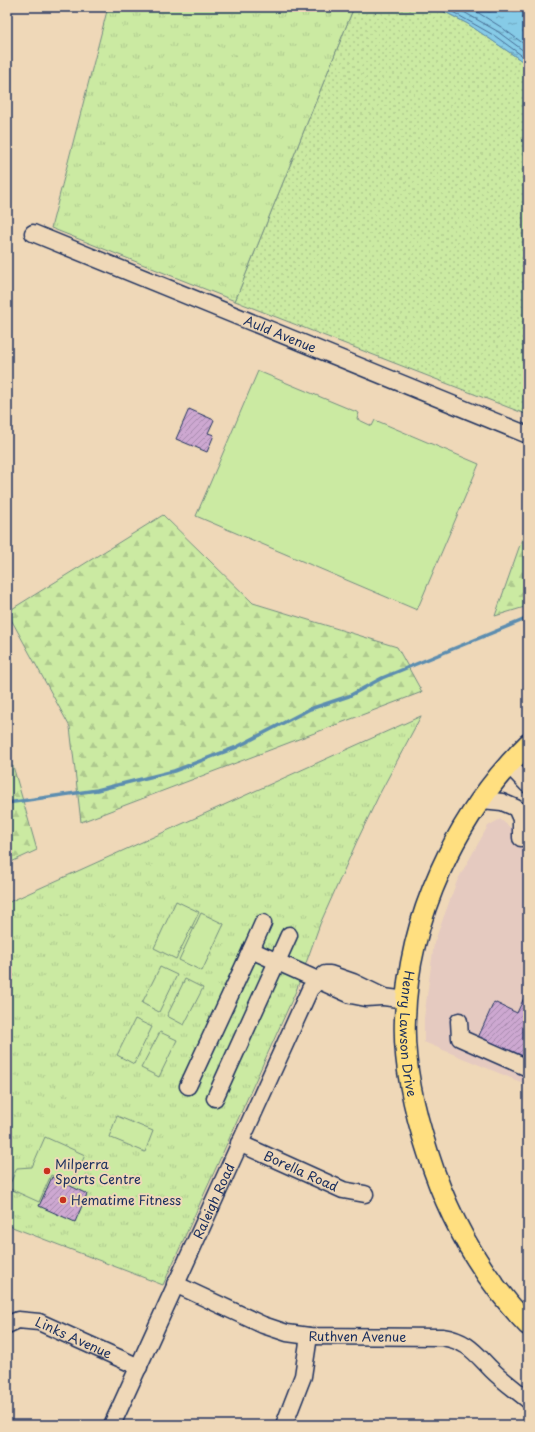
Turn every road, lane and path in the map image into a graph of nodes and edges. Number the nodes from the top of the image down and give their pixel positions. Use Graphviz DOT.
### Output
graph roads {
  1 [pos="33,234"];
  2 [pos="528,435"];
  3 [pos="528,744"];
  4 [pos="509,765"];
  5 [pos="528,785"];
  6 [pos="482,800"];
  7 [pos="524,833"];
  8 [pos="263,923"];
  9 [pos="289,935"];
  10 [pos="251,950"];
  11 [pos="277,961"];
  12 [pos="319,981"];
  13 [pos="406,1000"];
  14 [pos="459,1021"];
  15 [pos="528,1068"];
  16 [pos="188,1086"];
  17 [pos="215,1098"];
  18 [pos="239,1143"];
  19 [pos="365,1194"];
  20 [pos="175,1284"];
  21 [pos="7,1325"];
  22 [pos="528,1325"];
  23 [pos="310,1336"];
  24 [pos="139,1367"];
  25 [pos="528,1400"];
  26 [pos="112,1425"];
  27 [pos="284,1425"];
  1 -- 2 [label="street, Auld Avenue"];
  3 -- 4 [label="main road, Henry Lawson Drive"];
  4 -- 5 [label="street"];
  4 -- 6 [label="main road, Henry Lawson Drive"];
  6 -- 7 [label="street"];
  6 -- 13 [label="main road, Henry Lawson Drive"];
  8 -- 10 [label="street"];
  9 -- 11 [label="street"];
  10 -- 11 [label="street"];
  10 -- 16 [label="street"];
  11 -- 12 [label="street"];
  11 -- 17 [label="street"];
  12 -- 13 [label="street, Raleigh Road"];
  12 -- 18 [label="street, Raleigh Road"];
  13 -- 22 [label="main road, Henry Lawson Drive"];
  14 -- 15 [label="street"];
  18 -- 19 [label="street, Borella Road"];
  18 -- 20 [label="street, Raleigh Road"];
  20 -- 23 [label="street, Ruthven Avenue"];
  20 -- 24 [label="street, Raleigh Road"];
  21 -- 24 [label="street, Links Avenue"];
  23 -- 25 [label="street, Ruthven Avenue"];
  23 -- 27 [label="street"];
  24 -- 26 [label="street, Raleigh Road"];
}
